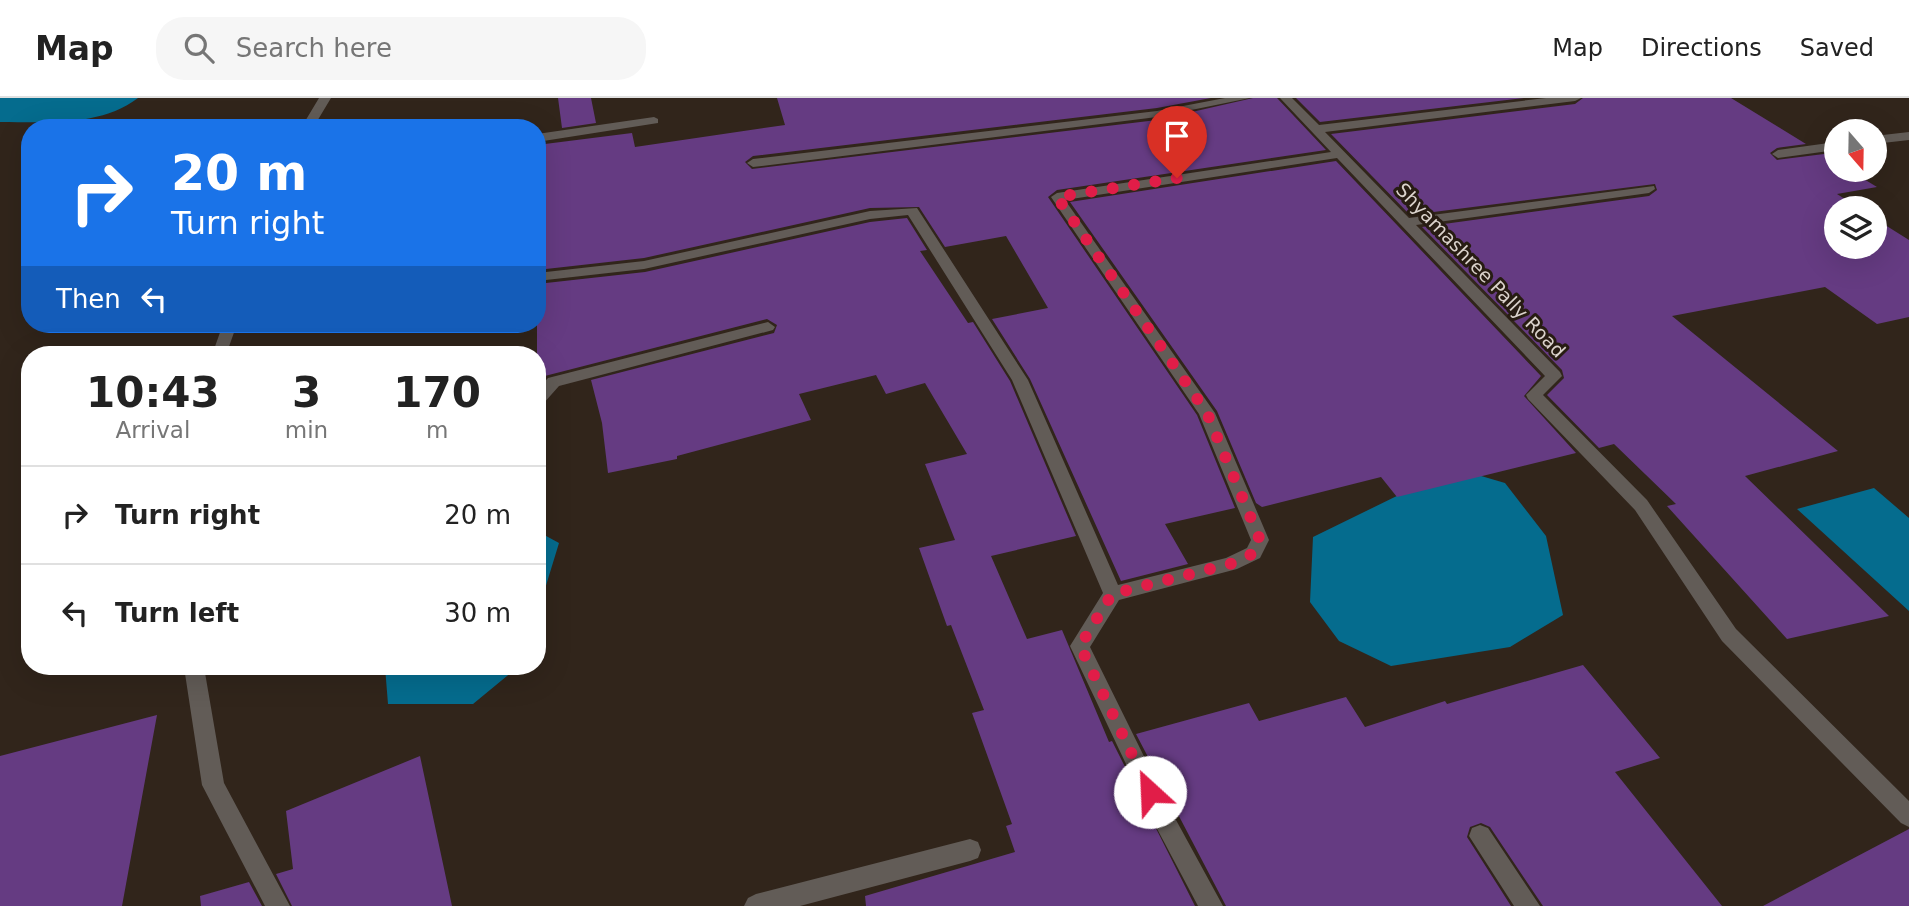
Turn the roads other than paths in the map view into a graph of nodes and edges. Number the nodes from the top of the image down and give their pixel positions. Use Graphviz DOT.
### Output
graph roads {
  1 [pos="326,98"];
  2 [pos="1244,98"];
  3 [pos="1286,98"];
  4 [pos="1507,98"];
  5 [pos="1575,98"];
  6 [pos="1518,106"];
  7 [pos="313,119"];
  8 [pos="654,121"];
  9 [pos="1317,130"];
  10 [pos="1909,136"];
  11 [pos="546,137"];
  12 [pos="1887,139"];
  13 [pos="1824,147"];
  14 [pos="1778,153"];
  15 [pos="1340,154"];
  16 [pos="753,163"];
  17 [pos="1649,189"];
  18 [pos="1406,222"];
  19 [pos="546,276"];
  20 [pos="768,327"];
  21 [pos="546,390"];
  22 [pos="1112,594"];
  23 [pos="195,675"];
  24 [pos="1909,816"];
  25 [pos="1480,836"];
  26 [pos="970,850"];
  27 [pos="278,906"];
  28 [pos="756,906"];
  29 [pos="1211,906"];
  30 [pos="1528,906"];
  1 -- 7 [label="street"];
  2 -- 16 [label="street"];
  3 -- 9 [label="street, Shyamashree Pally Road"];
  4 -- 6 [label="street"];
  5 -- 6 [label="street"];
  6 -- 9 [label="street"];
  8 -- 11 [label="street"];
  9 -- 15 [label="street, Shyamashree Pally Road"];
  10 -- 12 [label="street"];
  13 -- 14 [label="street"];
  15 -- 18 [label="street, Shyamashree Pally Road"];
  15 -- 22 [label="street"];
  17 -- 18 [label="street"];
  18 -- 24 [label="street, Shyamashree Pally Road"];
  19 -- 22 [label="street"];
  20 -- 21 [label="street"];
  22 -- 29 [label="street"];
  23 -- 27 [label="street"];
  25 -- 30 [label="street"];
  26 -- 28 [label="street"];
}
